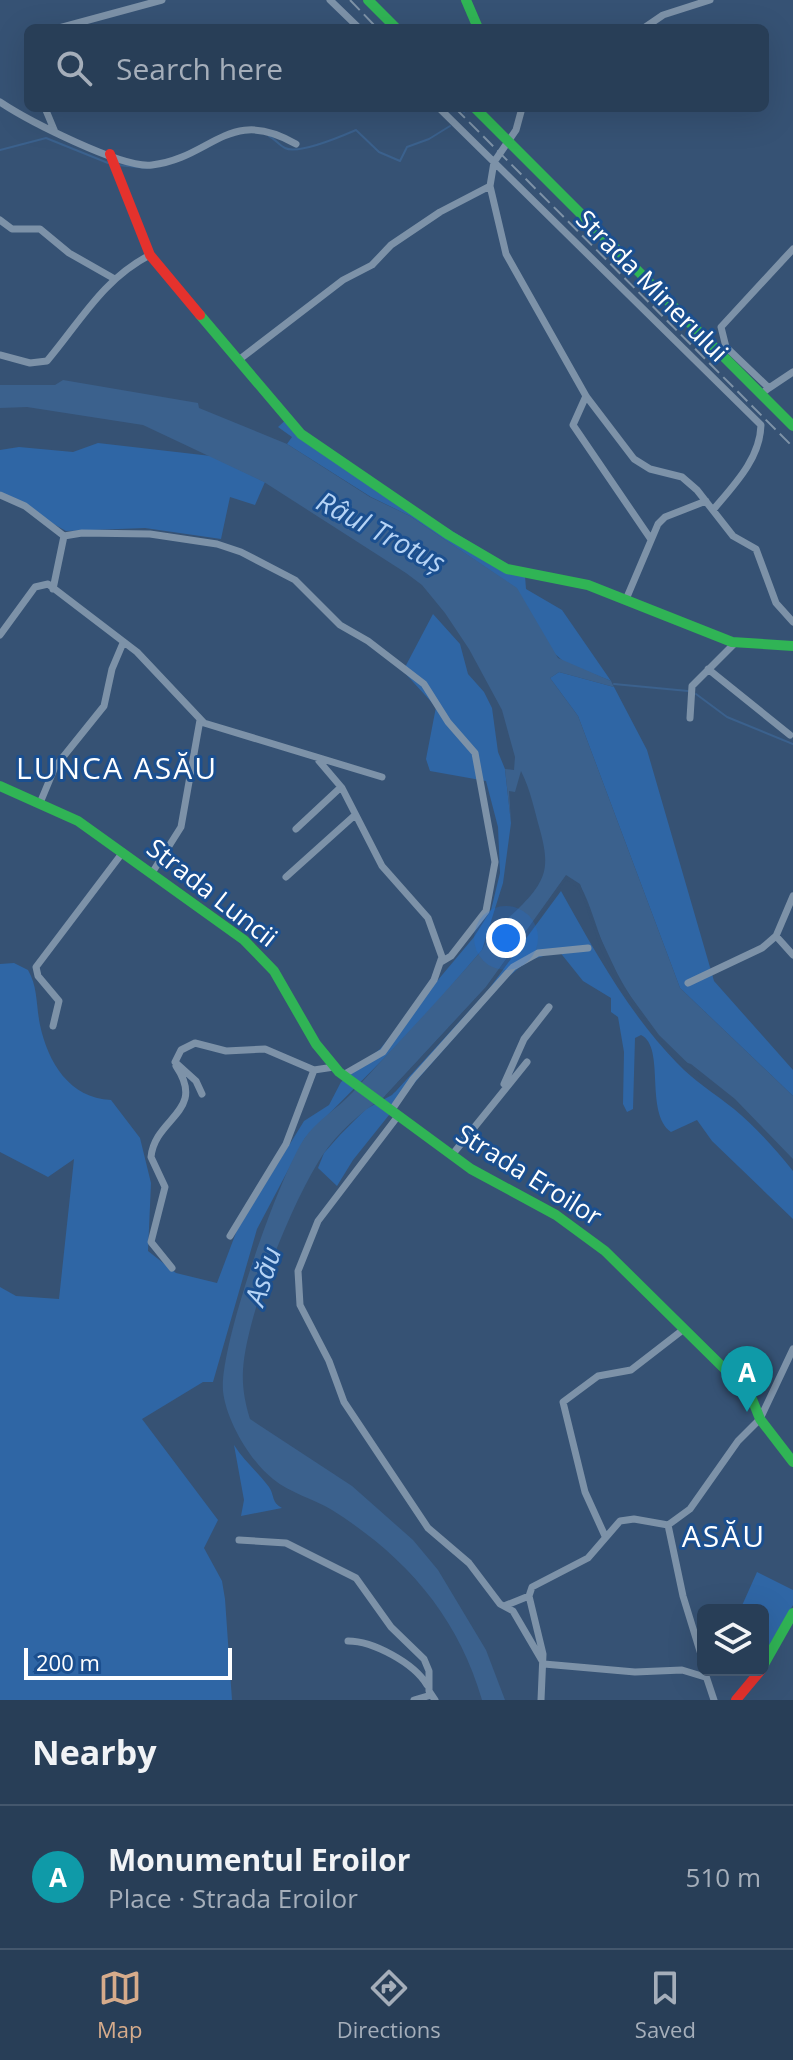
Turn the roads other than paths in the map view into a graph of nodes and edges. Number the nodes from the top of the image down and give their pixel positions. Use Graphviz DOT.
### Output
graph roads {
  1 [pos="162,0"];
  2 [pos="330,0"];
  3 [pos="368,0"];
  4 [pos="466,0"];
  5 [pos="710,0"];
  6 [pos="74,24"];
  7 [pos="355,24"];
  8 [pos="392,24"];
  9 [pos="476,24"];
  10 [pos="650,24"];
  11 [pos="0,102"];
  12 [pos="47,112"];
  13 [pos="443,112"];
  14 [pos="479,112"];
  15 [pos="521,112"];
  16 [pos="55,133"];
  17 [pos="507,141"];
  18 [pos="296,144"];
  19 [pos="111,161"];
  20 [pos="494,162"];
  21 [pos="490,186"];
  22 [pos="0,220"];
  23 [pos="793,249"];
  24 [pos="150,255"];
  25 [pos="113,278"];
  26 [pos="0,355"];
  27 [pos="240,359"];
  28 [pos="793,372"];
  29 [pos="765,391"];
  30 [pos="586,396"];
  31 [pos="793,426"];
  32 [pos="0,495"];
  33 [pos="706,501"];
  34 [pos="713,510"];
  35 [pos="64,536"];
  36 [pos="650,538"];
  37 [pos="53,589"];
  38 [pos="627,597"];
  39 [pos="793,622"];
  40 [pos="0,635"];
  41 [pos="736,642"];
  42 [pos="123,643"];
  43 [pos="793,646"];
  44 [pos="708,669"];
  45 [pos="690,718"];
  46 [pos="200,720"];
  47 [pos="790,735"];
  48 [pos="317,759"];
  49 [pos="382,777"];
  50 [pos="0,786"];
  51 [pos="341,787"];
  52 [pos="40,803"];
  53 [pos="355,815"];
  54 [pos="296,829"];
  55 [pos="123,852"];
  56 [pos="152,873"];
  57 [pos="286,877"];
  58 [pos="793,896"];
  59 [pos="776,936"];
  60 [pos="588,948"];
  61 [pos="793,955"];
  62 [pos="441,962"];
  63 [pos="688,983"];
  64 [pos="549,1007"];
  65 [pos="53,1026"];
  66 [pos="527,1062"];
  67 [pos="176,1066"];
  68 [pos="334,1067"];
  69 [pos="314,1070"];
  70 [pos="343,1075"];
  71 [pos="353,1083"];
  72 [pos="202,1094"];
  73 [pos="497,1096"];
  74 [pos="394,1113"];
  75 [pos="452,1155"];
  76 [pos="230,1236"];
  77 [pos="172,1268"];
  78 [pos="684,1329"];
  79 [pos="793,1349"];
  80 [pos="760,1419"];
  81 [pos="793,1462"];
  82 [pos="668,1525"];
  83 [pos="605,1536"];
  84 [pos="239,1540"];
  85 [pos="529,1596"];
  86 [pos="504,1606"];
  87 [pos="793,1613"];
  88 [pos="348,1641"];
  89 [pos="697,1642"];
  90 [pos="769,1656"];
  91 [pos="544,1664"];
  92 [pos="697,1672"];
  93 [pos="706,1676"];
  94 [pos="756,1676"];
  95 [pos="432,1695"];
  96 [pos="414,1700"];
  97 [pos="541,1700"];
  98 [pos="714,1700"];
  99 [pos="736,1700"];
  1 -- 6 [label="street"];
  2 -- 7 [label="street"];
  3 -- 8 [label="main road"];
  4 -- 9 [label="main road"];
  5 -- 10 [label="street"];
  11 -- 16 [label="street"];
  12 -- 16 [label="street"];
  13 -- 20 [label="street, Strada Minerului"];
  14 -- 17 [label="main road, Strada Minerului"];
  15 -- 17 [label="street"];
  16 -- 19 [label="street"];
  17 -- 20 [label="street"];
  17 -- 29 [label="main road, Strada Minerului"];
  18 -- 19 [label="street"];
  19 -- 24 [label="main road"];
  20 -- 21 [label="street"];
  20 -- 34 [label="street, Strada Minerului"];
  21 -- 27 [label="street"];
  21 -- 30 [label="street"];
  22 -- 25 [label="street"];
  23 -- 29 [label="street"];
  24 -- 25 [label="street"];
  24 -- 27 [label="main road"];
  25 -- 26 [label="street"];
  27 -- 38 [label="main road"];
  28 -- 29 [label="street"];
  29 -- 31 [label="main road, Strada Minerului"];
  30 -- 33 [label="street"];
  30 -- 36 [label="street"];
  32 -- 35 [label="street"];
  33 -- 34 [label="street"];
  33 -- 36 [label="street"];
  34 -- 39 [label="street"];
  35 -- 37 [label="street"];
  35 -- 62 [label="street"];
  36 -- 38 [label="street"];
  37 -- 40 [label="street"];
  37 -- 42 [label="street"];
  38 -- 41 [label="main road"];
  41 -- 43 [label="main road"];
  41 -- 44 [label="street"];
  42 -- 46 [label="street"];
  42 -- 52 [label="street"];
  44 -- 45 [label="street"];
  44 -- 47 [label="street"];
  46 -- 48 [label="street"];
  46 -- 56 [label="street"];
  48 -- 49 [label="street"];
  48 -- 51 [label="street"];
  50 -- 52 [label="main road, Strada Luncii"];
  51 -- 53 [label="street"];
  51 -- 54 [label="street"];
  52 -- 55 [label="main road, Strada Luncii"];
  53 -- 57 [label="street"];
  53 -- 62 [label="street"];
  55 -- 56 [label="main road, Strada Luncii"];
  55 -- 65 [label="street"];
  56 -- 68 [label="main road, Strada Luncii"];
  58 -- 59 [label="street"];
  59 -- 61 [label="street"];
  59 -- 63 [label="street"];
  60 -- 74 [label="street"];
  62 -- 70 [label="street"];
  64 -- 73 [label="street"];
  66 -- 73 [label="street"];
  67 -- 69 [label="street"];
  67 -- 72 [label="street"];
  67 -- 77 [label="street"];
  68 -- 69 [label="street"];
  68 -- 70 [label="main road, Strada Luncii"];
  69 -- 76 [label="street"];
  70 -- 71 [label="main road, Strada Luncii"];
  71 -- 74 [label="main road, Strada Eroilor"];
  73 -- 75 [label="street"];
  74 -- 75 [label="main road, Strada Eroilor"];
  74 -- 86 [label="street"];
  75 -- 78 [label="main road, Strada Eroilor"];
  78 -- 80 [label="main road, Strada Eroilor"];
  78 -- 83 [label="street"];
  79 -- 80 [label="street"];
  80 -- 81 [label="main road, Strada Eroilor"];
  80 -- 82 [label="street"];
  82 -- 83 [label="street"];
  82 -- 89 [label="street"];
  83 -- 85 [label="street"];
  84 -- 95 [label="street"];
  85 -- 86 [label="street"];
  85 -- 91 [label="street"];
  86 -- 91 [label="street"];
  87 -- 90 [label="main road"];
  88 -- 95 [label="street"];
  91 -- 92 [label="street"];
  91 -- 97 [label="street"];
  93 -- 98 [label="street"];
  94 -- 99 [label="main road"];
  95 -- 96 [label="street"];
}
